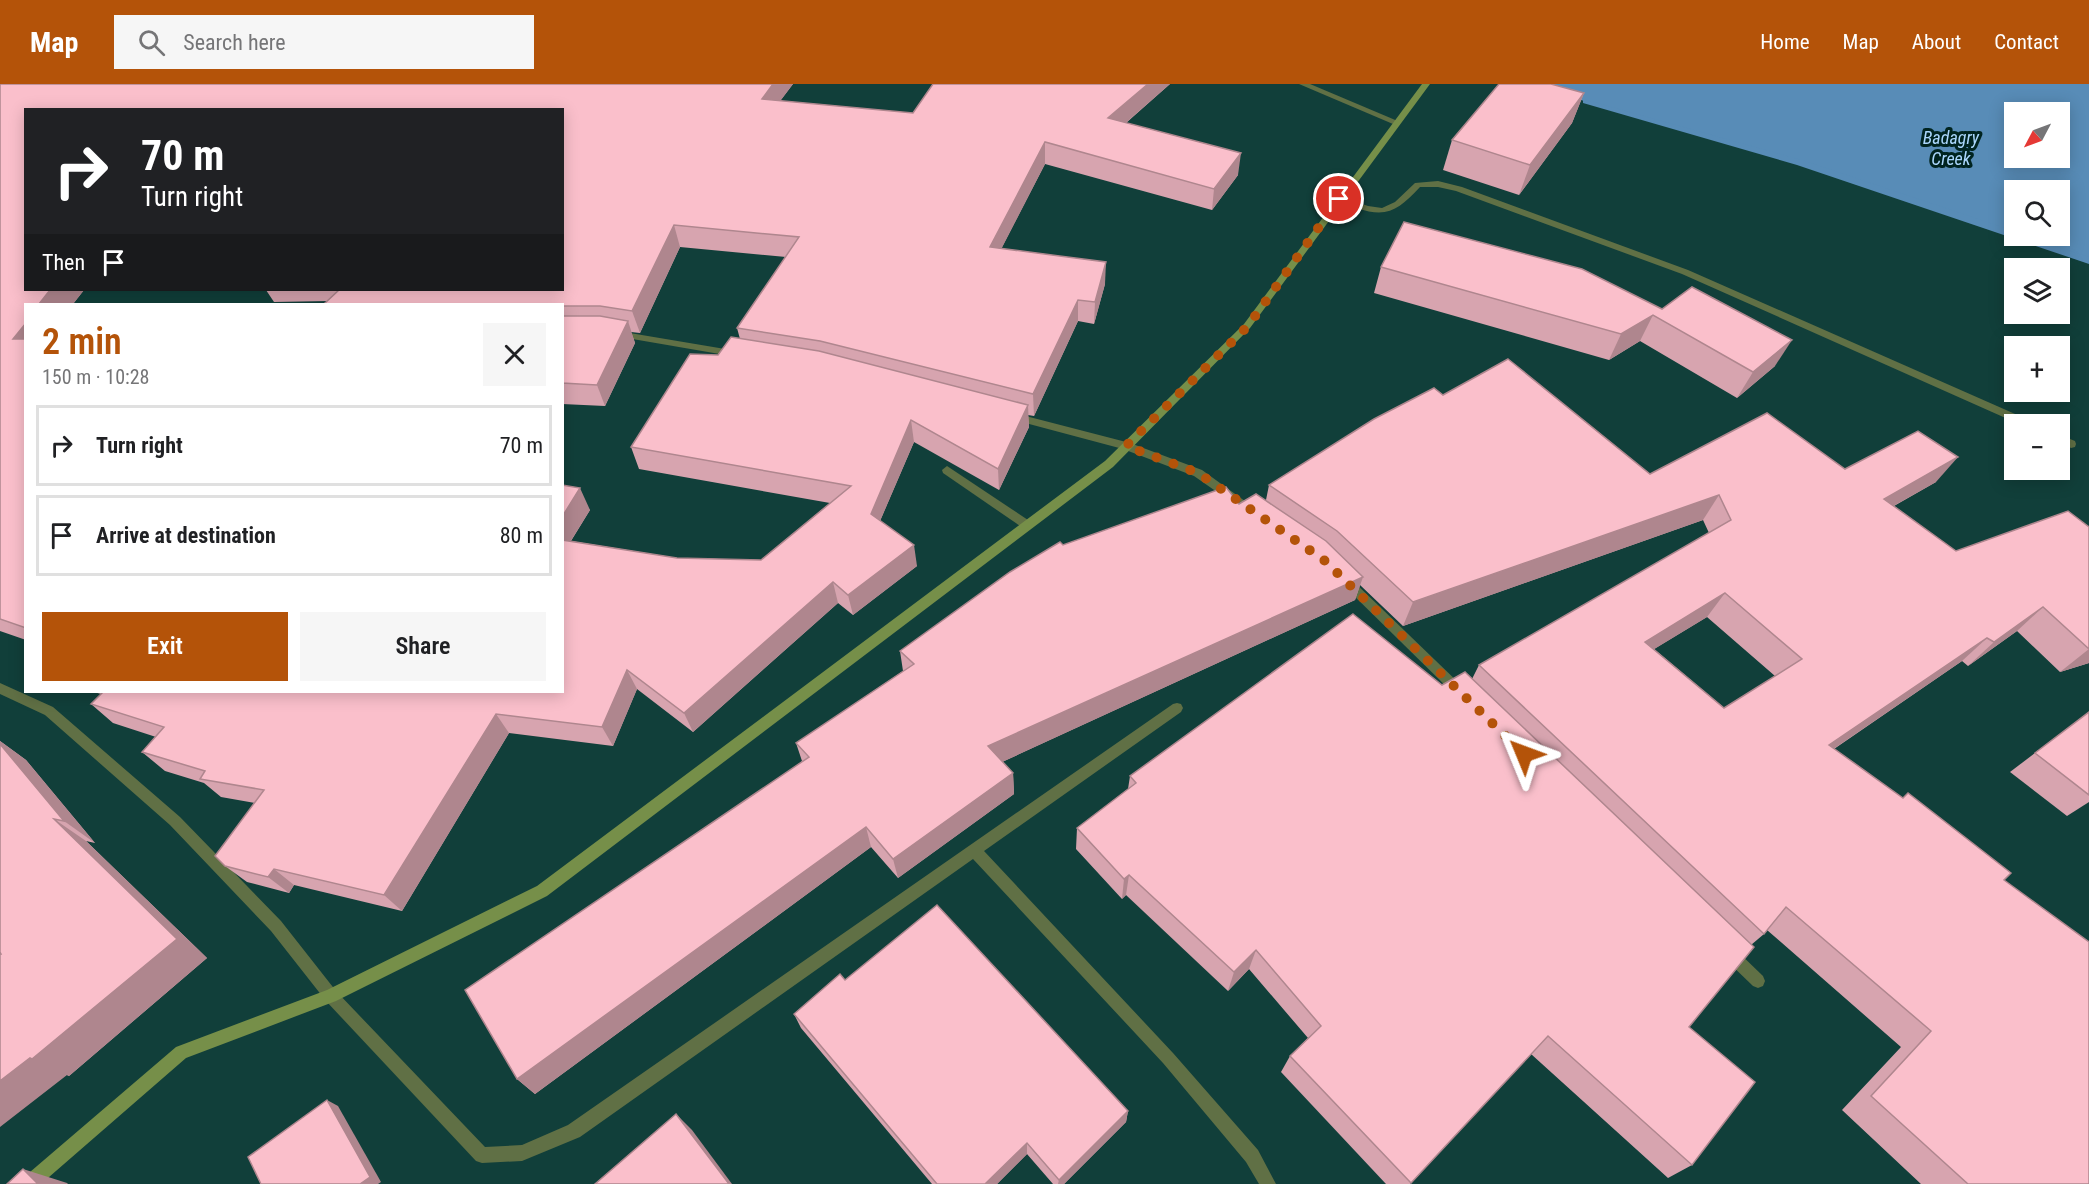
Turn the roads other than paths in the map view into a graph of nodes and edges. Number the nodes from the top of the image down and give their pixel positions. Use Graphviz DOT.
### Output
graph roads {
  1 [pos="1303,84"];
  2 [pos="1426,84"];
  3 [pos="1396,122"];
  4 [pos="1339,199"];
  5 [pos="608,333"];
  6 [pos="745,355"];
  7 [pos="999,413"];
  8 [pos="2004,414"];
  9 [pos="1126,446"];
  10 [pos="947,470"];
  11 [pos="1266,520"];
  12 [pos="1027,525"];
  13 [pos="1341,577"];
  14 [pos="0,688"];
  15 [pos="1468,700"];
  16 [pos="1176,708"];
  17 [pos="974,850"];
  18 [pos="1724,948"];
  19 [pos="1758,981"];
  20 [pos="331,996"];
  21 [pos="29,1184"];
  22 [pos="1268,1184"];
  1 -- 3 [label="street"];
  2 -- 3 [label="street"];
  3 -- 4 [label="street"];
  4 -- 8 [label="street"];
  4 -- 9 [label="street"];
  5 -- 6 [label="street"];
  7 -- 9 [label="street"];
  9 -- 11 [label="street"];
  9 -- 12 [label="street"];
  10 -- 12 [label="street"];
  12 -- 20 [label="street"];
  13 -- 15 [label="street"];
  14 -- 20 [label="street"];
  16 -- 17 [label="street"];
  17 -- 20 [label="street"];
  17 -- 22 [label="street"];
  18 -- 19 [label="street"];
  20 -- 21 [label="street"];
}
